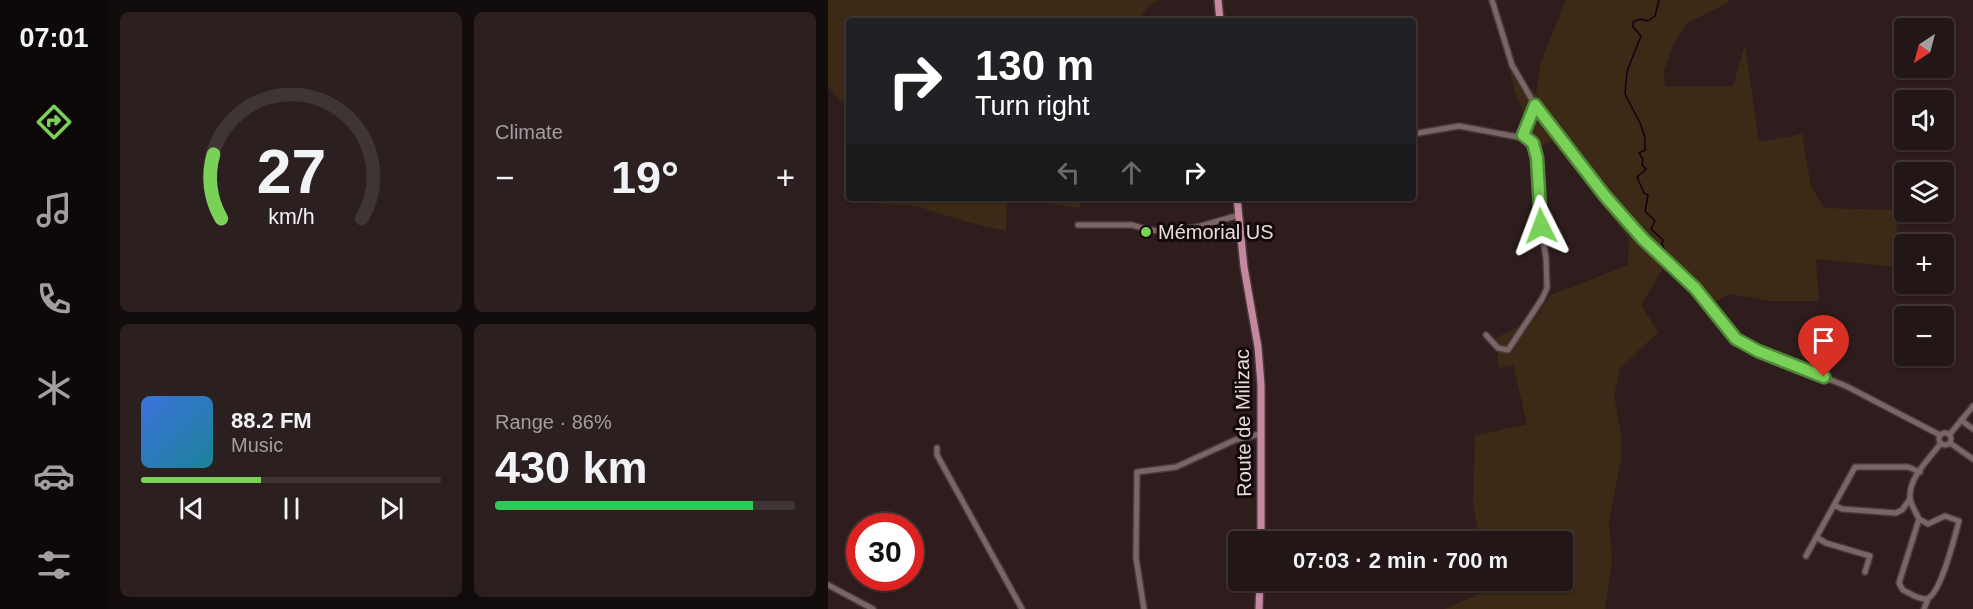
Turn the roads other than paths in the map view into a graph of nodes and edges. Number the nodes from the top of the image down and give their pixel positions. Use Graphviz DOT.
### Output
graph roads {
  1 [pos="1218,0"];
  2 [pos="1492,0"];
  3 [pos="1220,18"];
  4 [pos="1535,105"];
  5 [pos="1416,134"];
  6 [pos="1523,135"];
  7 [pos="1237,201"];
  8 [pos="1239,216"];
  9 [pos="1078,225"];
  10 [pos="1486,335"];
  11 [pos="1973,405"];
  12 [pos="1961,420"];
  13 [pos="1973,429"];
  14 [pos="1260,434"];
  15 [pos="1950,434"];
  16 [pos="1940,435"];
  17 [pos="1950,442"];
  18 [pos="1941,443"];
  19 [pos="937,448"];
  20 [pos="1973,459"];
  21 [pos="1920,472"];
  22 [pos="1910,499"];
  23 [pos="1833,505"];
  24 [pos="1919,519"];
  25 [pos="1260,531"];
  26 [pos="1816,537"];
  27 [pos="1806,556"];
  28 [pos="1865,572"];
  29 [pos="828,585"];
  30 [pos="1260,591"];
  31 [pos="1928,599"];
  32 [pos="873,609"];
  33 [pos="1022,609"];
  34 [pos="1144,609"];
  35 [pos="1259,609"];
  36 [pos="1924,609"];
  1 -- 3 [label="main road"];
  2 -- 4 [label="street"];
  4 -- 6 [label="street"];
  4 -- 16 [label="street"];
  5 -- 6 [label="street"];
  6 -- 10 [label="street"];
  7 -- 8 [label="main road, Route de Milizac"];
  8 -- 9 [label="street"];
  8 -- 14 [label="main road, Route de Milizac"];
  11 -- 12 [label="street"];
  12 -- 13 [label="street"];
  12 -- 15 [label="street"];
  14 -- 25 [label="main road, Route de Milizac"];
  14 -- 34 [label="street"];
  15 -- 16 [label="street"];
  15 -- 17 [label="street"];
  16 -- 18 [label="street"];
  17 -- 18 [label="street"];
  17 -- 20 [label="street"];
  18 -- 21 [label="street"];
  19 -- 33 [label="street"];
  21 -- 22 [label="street"];
  21 -- 23 [label="street"];
  22 -- 23 [label="street"];
  22 -- 24 [label="street"];
  23 -- 26 [label="street"];
  24 -- 31 [label="street"];
  24 -- 31 [label="street"];
  26 -- 27 [label="street"];
  26 -- 28 [label="street"];
  29 -- 32 [label="street"];
  30 -- 35 [label="main road"];
  31 -- 36 [label="street"];
}
